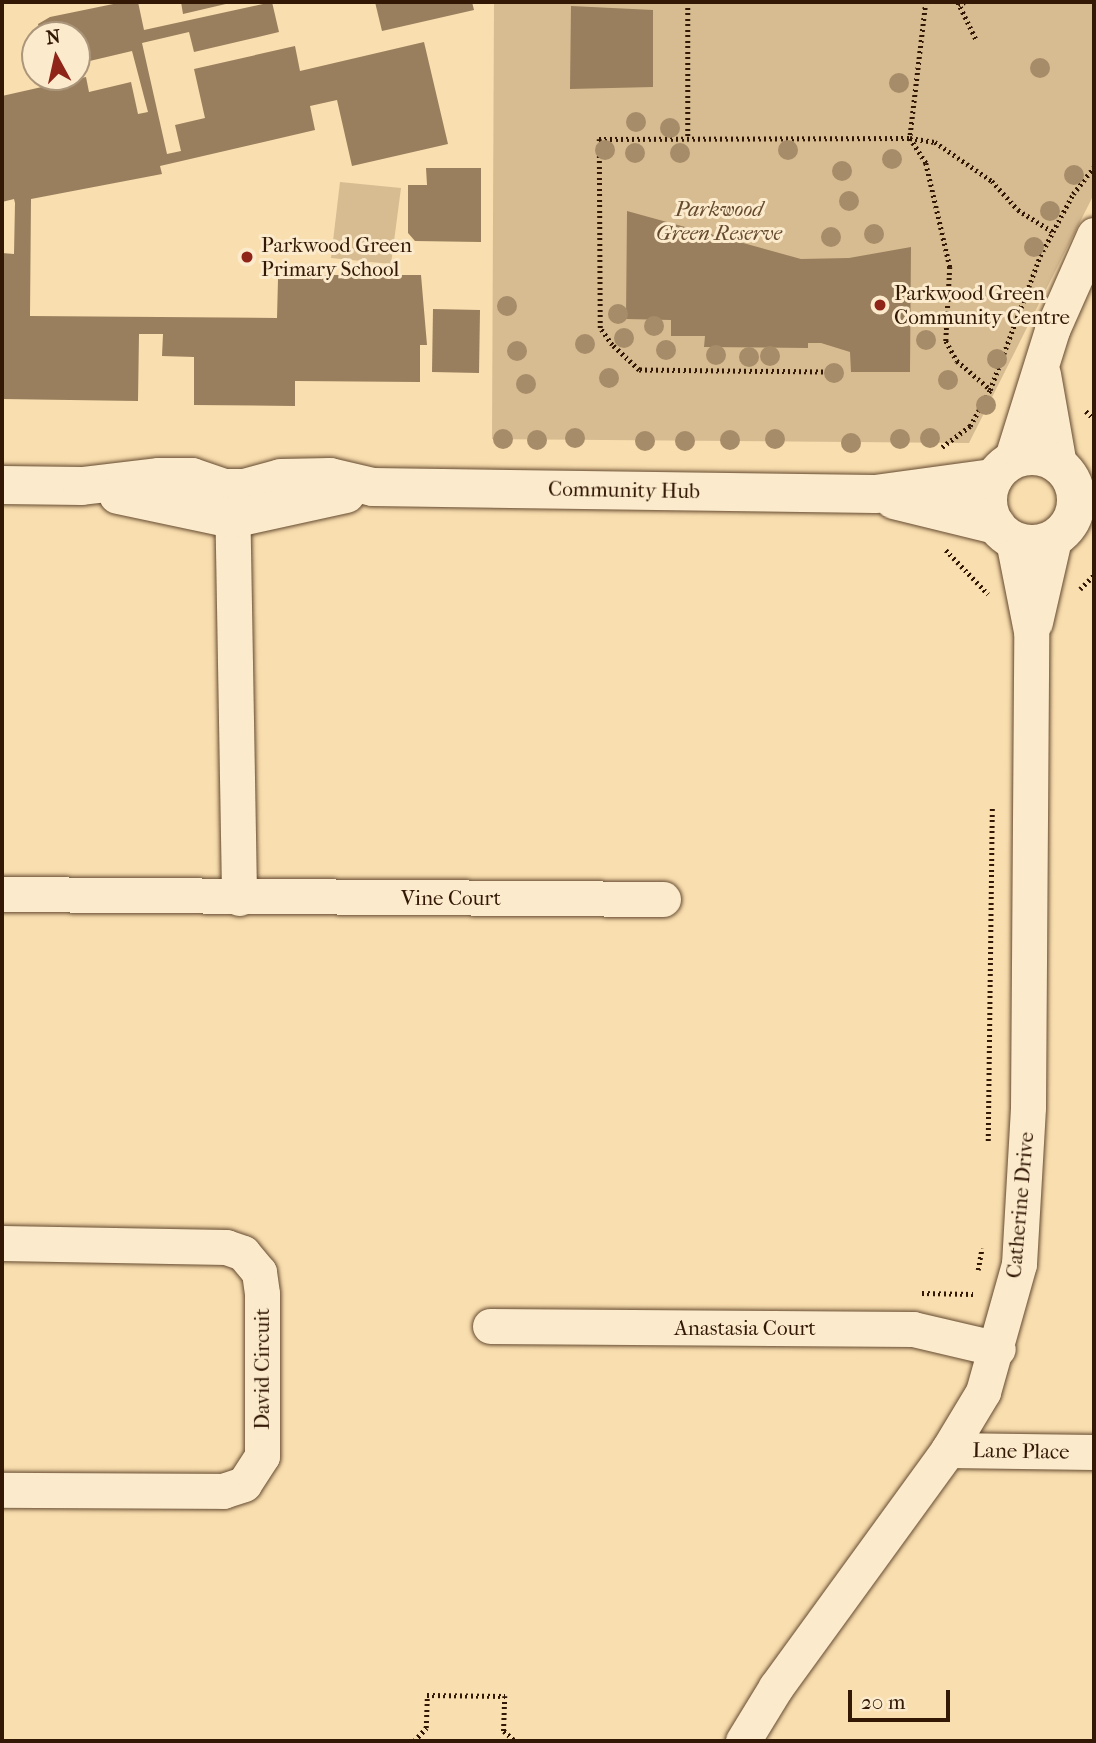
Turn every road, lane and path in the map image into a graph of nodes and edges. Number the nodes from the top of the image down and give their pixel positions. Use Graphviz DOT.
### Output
graph roads {
  1 [pos="688,2"];
  2 [pos="926,2"];
  3 [pos="965,2"];
  4 [pos="958,3"];
  5 [pos="976,39"];
  6 [pos="910,138"];
  7 [pos="688,139"];
  8 [pos="1094,167"];
  9 [pos="1094,235"];
  10 [pos="823,372"];
  11 [pos="1039,391"];
  12 [pos="1094,419"];
  13 [pos="1002,470"];
  14 [pos="1074,475"];
  15 [pos="2,485"];
  16 [pos="875,494"];
  17 [pos="232,504"];
  18 [pos="1073,526"];
  19 [pos="1004,532"];
  20 [pos="1031,631"];
  21 [pos="992,797"];
  22 [pos="2,894"];
  23 [pos="239,898"];
  24 [pos="663,899"];
  25 [pos="988,1155"];
  26 [pos="983,1238"];
  27 [pos="2,1243"];
  28 [pos="490,1326"];
  29 [pos="960,1338"];
  30 [pos="998,1349"];
  31 [pos="948,1450"];
  32 [pos="1094,1452"];
  33 [pos="2,1490"];
  34 [pos="376,1741"];
  35 [pos="515,1741"];
  36 [pos="743,1741"];
  1 -- 7 [label="path"];
  2 -- 6 [label="path"];
  3 -- 4 [label="path"];
  4 -- 5 [label="path"];
  6 -- 7 [label="path"];
  6 -- 8 [label="path"];
  6 -- 11 [label="path"];
  7 -- 10 [label="path"];
  9 -- 11 [label="street"];
  11 -- 12 [label="path"];
  11 -- 13 [label="street"];
  11 -- 14 [label="street"];
  13 -- 14 [label="street"];
  13 -- 16 [label="street, Community Hub"];
  13 -- 19 [label="street"];
  14 -- 18 [label="street"];
  15 -- 17 [label="street, Community Hub"];
  16 -- 17 [label="street, Community Hub"];
  16 -- 19 [label="street, Community Hub"];
  17 -- 23 [label="street"];
  18 -- 19 [label="street"];
  18 -- 20 [label="street, Catherine Drive"];
  19 -- 20 [label="street, Catherine Drive"];
  20 -- 30 [label="street, Catherine Drive"];
  21 -- 25 [label="path"];
  22 -- 23 [label="street, Vine Court"];
  23 -- 24 [label="street, Vine Court"];
  26 -- 29 [label="path"];
  27 -- 33 [label="street, David Circuit"];
  28 -- 29 [label="street, Anastasia Court"];
  29 -- 30 [label="street, Anastasia Court"];
  30 -- 31 [label="street, Catherine Drive"];
  31 -- 32 [label="street, Lane Place"];
  31 -- 36 [label="street, Catherine Drive"];
  34 -- 35 [label="path"];
}
